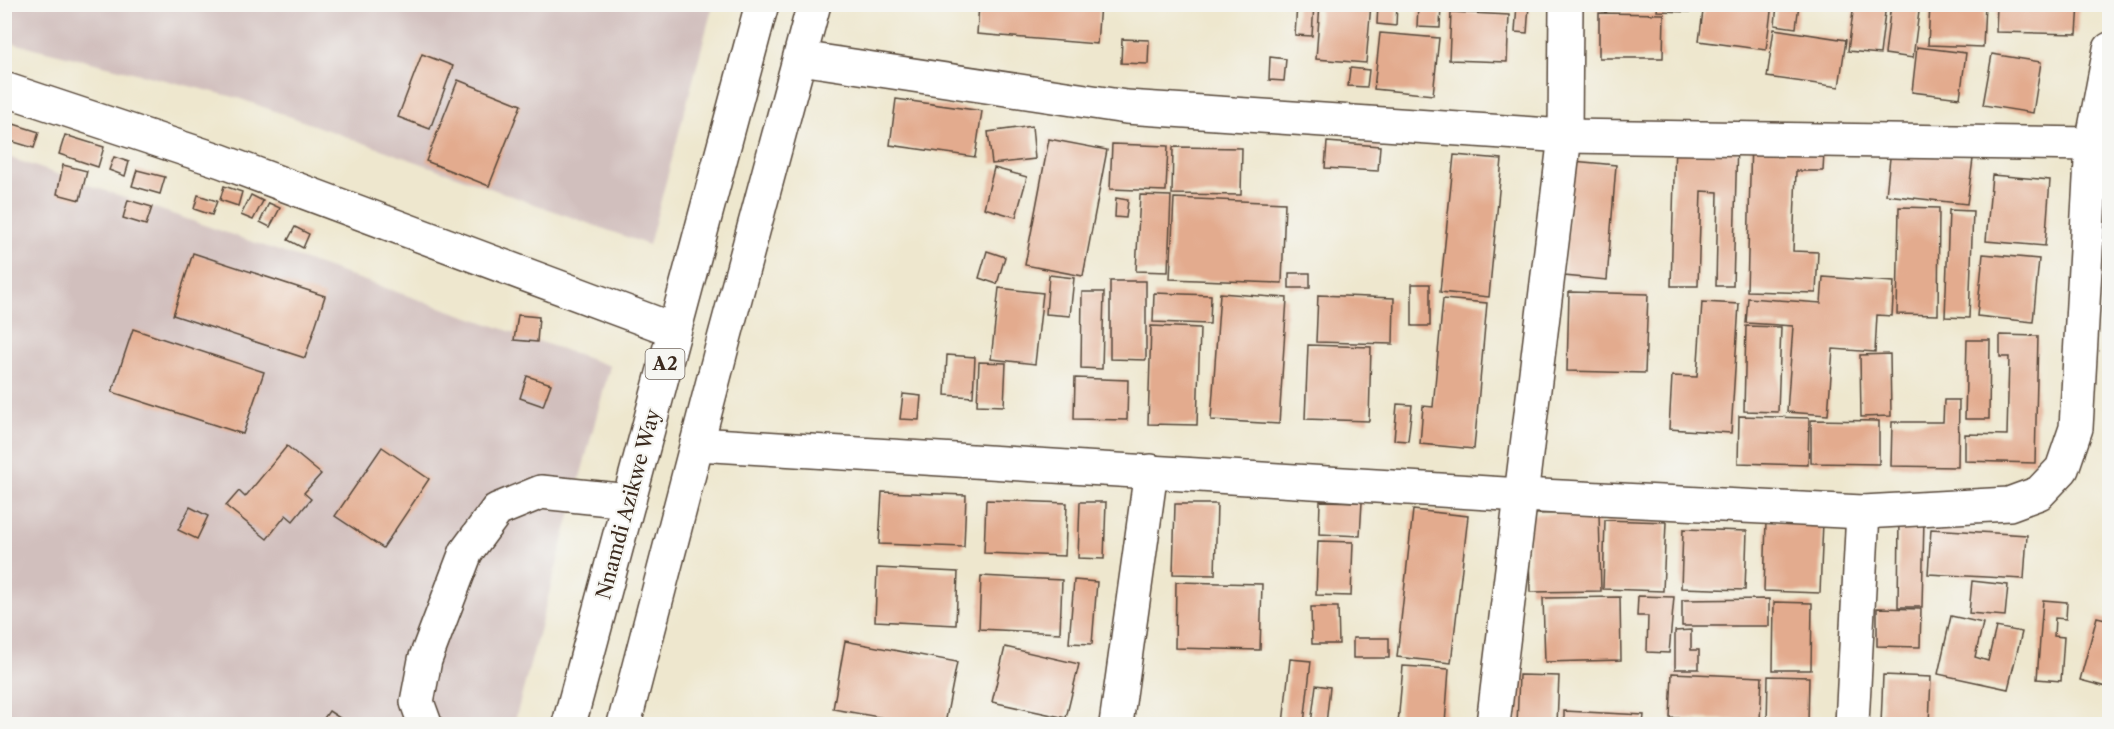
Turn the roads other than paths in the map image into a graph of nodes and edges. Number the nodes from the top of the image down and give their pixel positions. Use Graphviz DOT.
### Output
graph roads {
  1 [pos="762,4"];
  2 [pos="814,4"];
  3 [pos="1566,4"];
  4 [pos="2109,49"];
  5 [pos="800,58"];
  6 [pos="4,89"];
  7 [pos="1565,136"];
  8 [pos="2101,146"];
  9 [pos="674,330"];
  10 [pos="697,444"];
  11 [pos="1151,471"];
  12 [pos="1521,495"];
  13 [pos="629,501"];
  14 [pos="1863,512"];
  15 [pos="425,724"];
  16 [pos="569,724"];
  17 [pos="624,724"];
  18 [pos="1116,724"];
  19 [pos="1493,724"];
  20 [pos="1852,724"];
  1 -- 9 [label="main road, Nnamdi Azikwe Way / A2"];
  2 -- 5 [label="main road, A2"];
  3 -- 7 [label="main road"];
  4 -- 8 [label="main road"];
  5 -- 7 [label="main road"];
  5 -- 10 [label="main road, A2"];
  6 -- 9 [label="main road"];
  7 -- 8 [label="main road"];
  7 -- 12 [label="main road"];
  8 -- 14 [label="main road"];
  9 -- 13 [label="main road, Nnamdi Azikwe Way / A2"];
  10 -- 11 [label="main road"];
  10 -- 17 [label="main road, A2"];
  11 -- 12 [label="main road"];
  11 -- 18 [label="main road"];
  12 -- 14 [label="main road"];
  12 -- 19 [label="main road"];
  13 -- 15 [label="main road"];
  13 -- 16 [label="main road, Nnamdi Azikwe Way / A2"];
  14 -- 20 [label="main road"];
}
